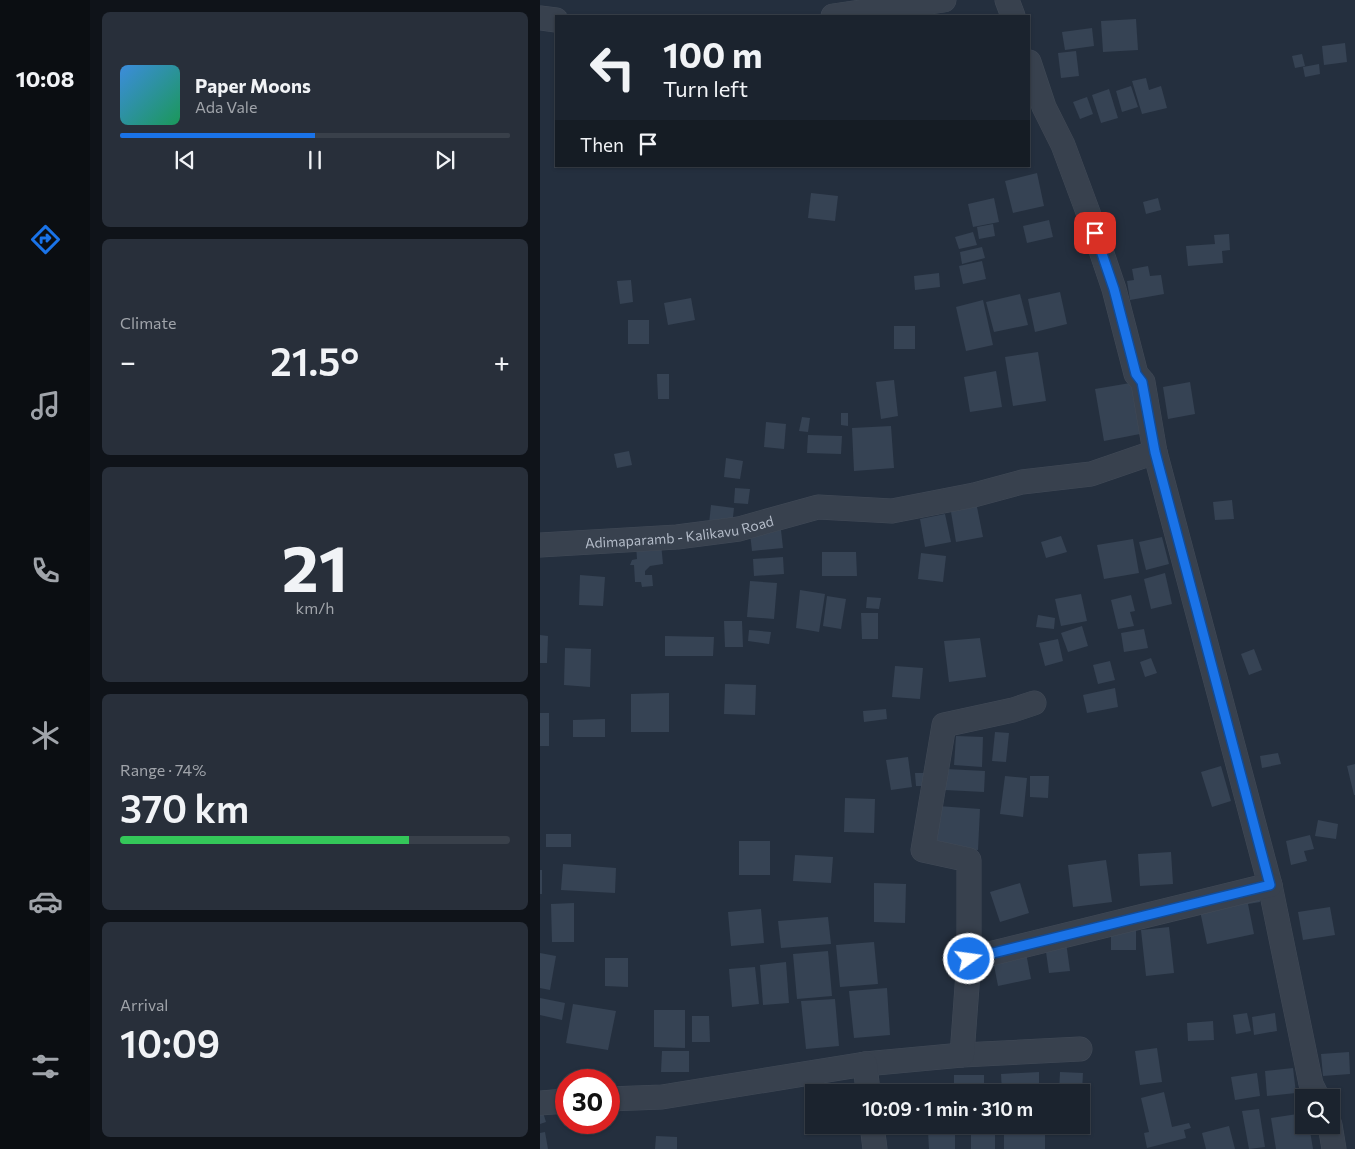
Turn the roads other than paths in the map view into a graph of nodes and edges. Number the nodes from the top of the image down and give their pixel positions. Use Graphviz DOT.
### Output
graph roads {
  1 [pos="944,0"];
  2 [pos="1007,0"];
  3 [pos="840,15"];
  4 [pos="1013,15"];
  5 [pos="540,18"];
  6 [pos="555,20"];
  7 [pos="1030,65"];
  8 [pos="1155,452"];
  9 [pos="540,545"];
  10 [pos="1034,703"];
  11 [pos="1270,885"];
  12 [pos="969,959"];
  13 [pos="1080,1049"];
  14 [pos="962,1055"];
  15 [pos="865,1064"];
  16 [pos="867,1084"];
  17 [pos="1314,1089"];
  18 [pos="620,1099"];
  19 [pos="555,1101"];
  20 [pos="540,1102"];
  21 [pos="874,1134"];
  22 [pos="1332,1134"];
  23 [pos="876,1149"];
  24 [pos="1334,1149"];
  1 -- 3 [label="street"];
  2 -- 4 [label="street"];
  5 -- 6 [label="street"];
  7 -- 8 [label="street"];
  8 -- 9 [label="street, Adimaparamb - Kalikavu Road"];
  8 -- 11 [label="street"];
  10 -- 12 [label="street"];
  11 -- 12 [label="street"];
  11 -- 17 [label="street"];
  12 -- 14 [label="street"];
  13 -- 14 [label="street"];
  14 -- 15 [label="street"];
  15 -- 16 [label="street"];
  15 -- 18 [label="street"];
  19 -- 20 [label="street"];
  21 -- 23 [label="street"];
  22 -- 24 [label="street"];
}
